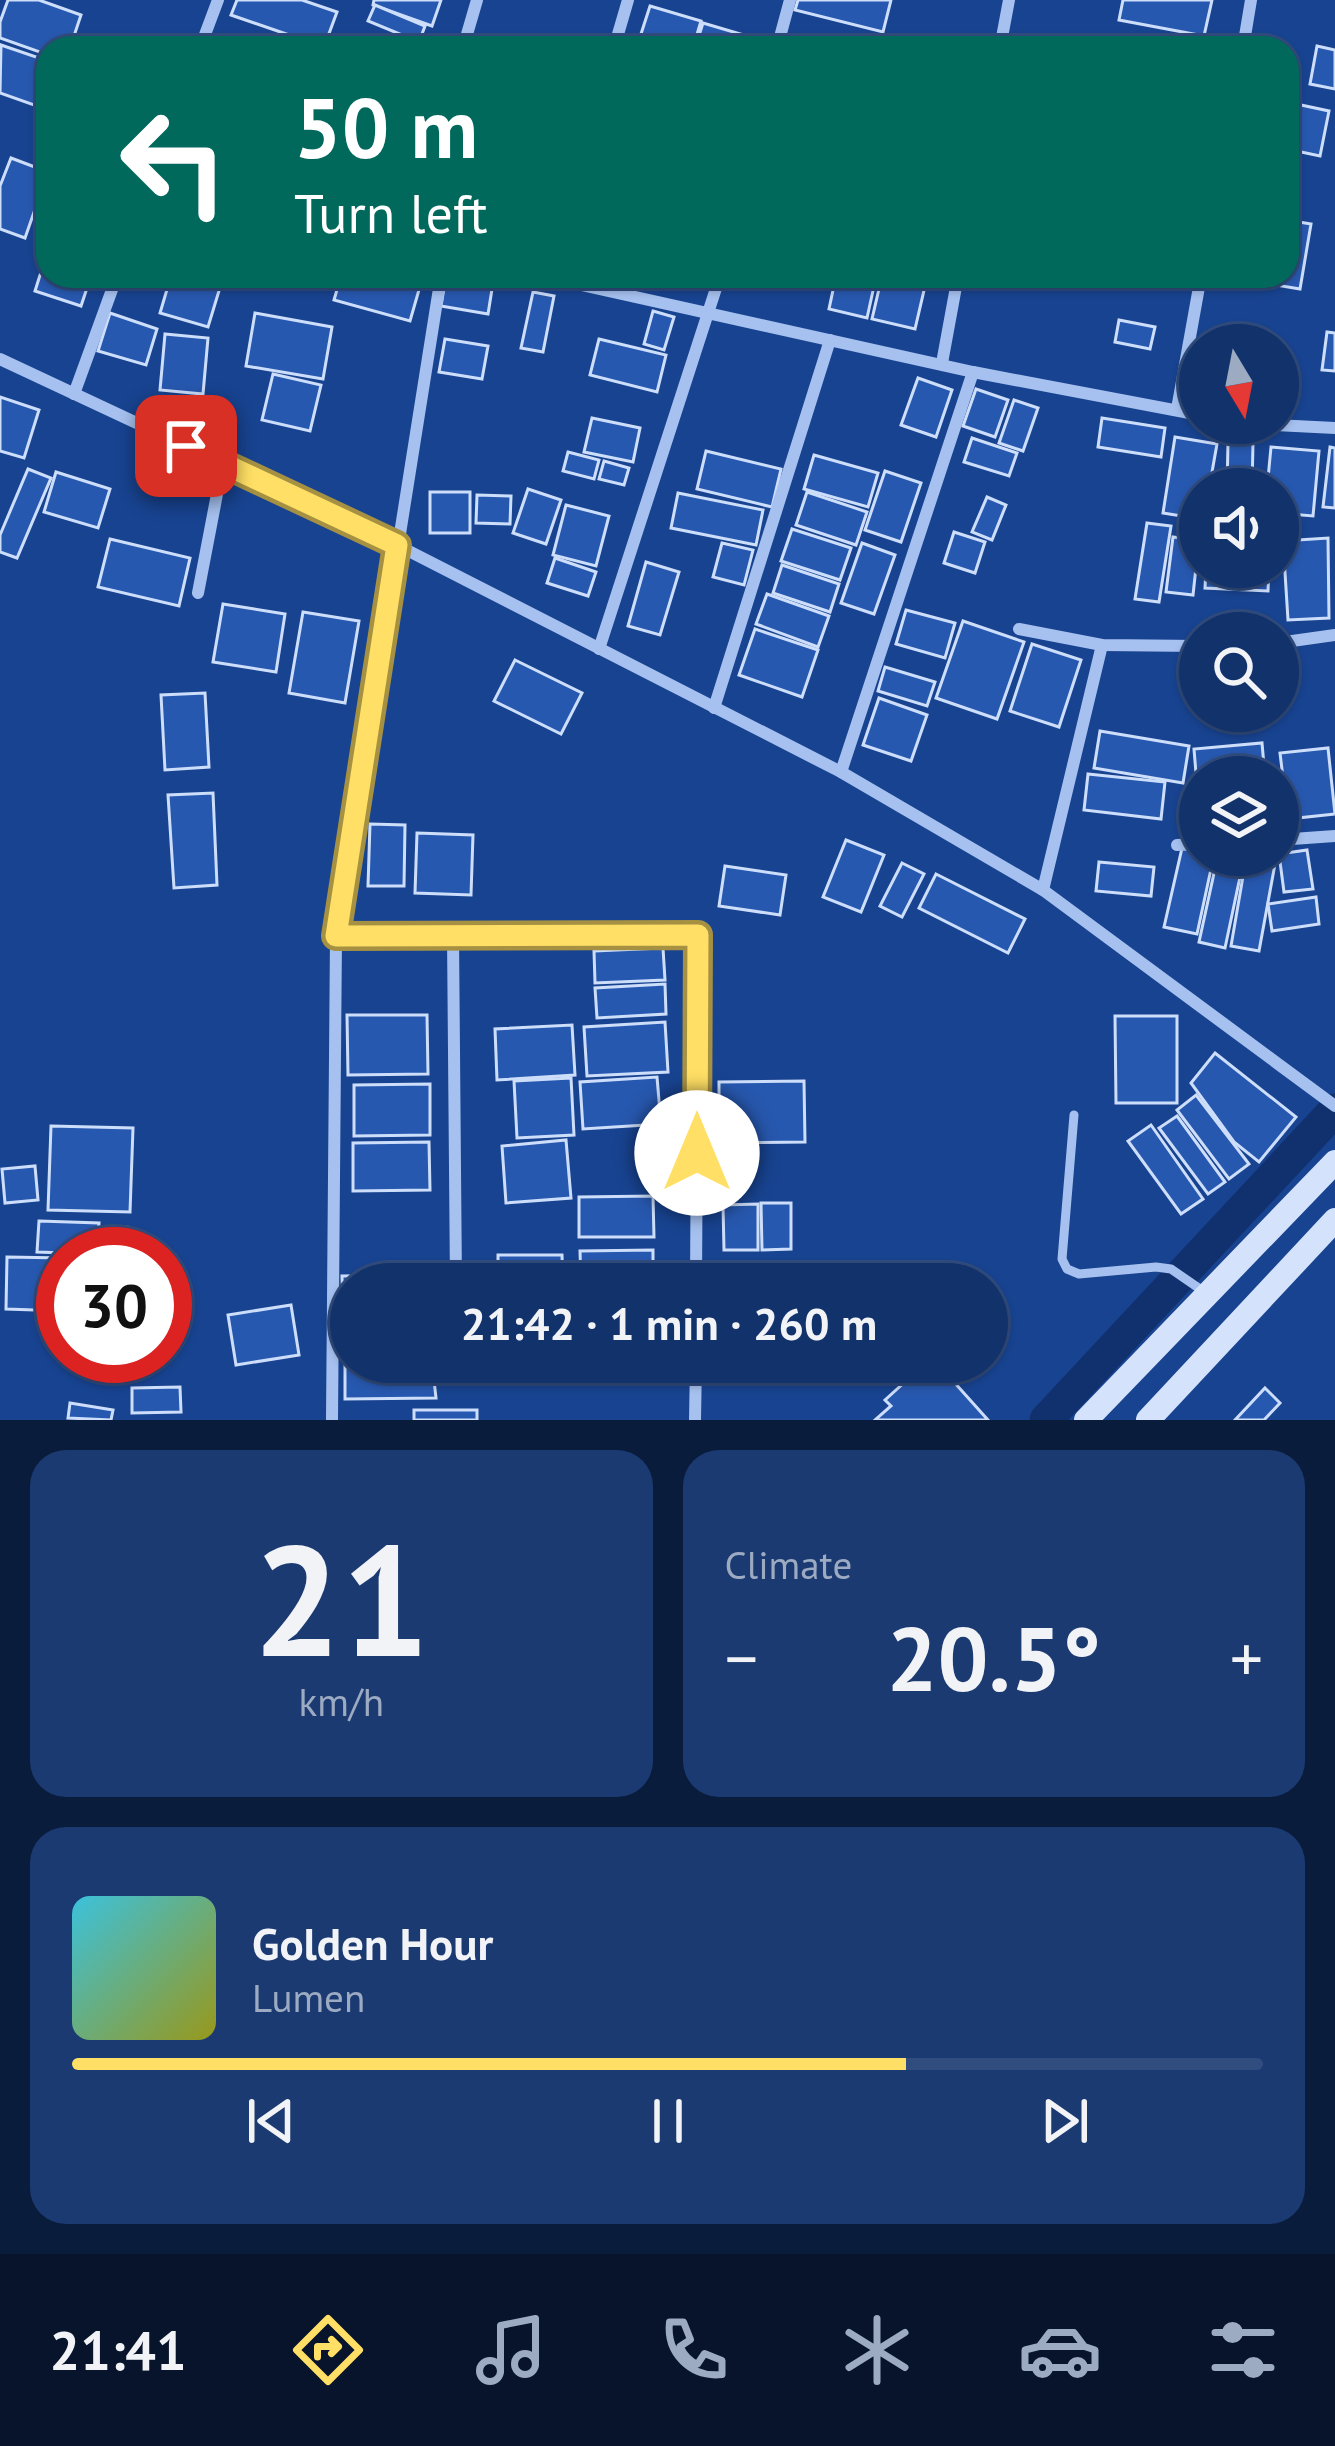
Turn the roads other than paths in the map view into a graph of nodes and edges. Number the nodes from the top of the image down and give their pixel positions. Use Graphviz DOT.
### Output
graph roads {
  1 [pos="218,0"];
  2 [pos="477,0"];
  3 [pos="628,0"];
  4 [pos="790,0"];
  5 [pos="1009,0"];
  6 [pos="1251,0"];
  7 [pos="204,36"];
  8 [pos="466,36"];
  9 [pos="618,36"];
  10 [pos="781,36"];
  11 [pos="1002,36"];
  12 [pos="1245,36"];
  13 [pos="113,288"];
  14 [pos="439,288"];
  15 [pos="599,288"];
  16 [pos="717,288"];
  17 [pos="956,288"];
  18 [pos="1199,288"];
  19 [pos="711,313"];
  20 [pos="830,340"];
  21 [pos="0,359"];
  22 [pos="942,363"];
  23 [pos="973,372"];
  24 [pos="74,394"];
  25 [pos="1177,409"];
  26 [pos="1299,426"];
  27 [pos="1335,428"];
  28 [pos="223,463"];
  29 [pos="397,545"];
  30 [pos="198,593"];
  31 [pos="1019,628"];
  32 [pos="1335,635"];
  33 [pos="1299,640"];
  34 [pos="1102,645"];
  35 [pos="1179,646"];
  36 [pos="599,649"];
  37 [pos="714,708"];
  38 [pos="841,772"];
  39 [pos="1335,836"];
  40 [pos="1299,839"];
  41 [pos="1043,890"];
  42 [pos="454,935"];
  43 [pos="336,936"];
  44 [pos="1335,1106"];
  45 [pos="1074,1115"];
  46 [pos="1335,1162"];
  47 [pos="1335,1220"];
  48 [pos="456,1263"];
  49 [pos="696,1263"];
  50 [pos="1208,1294"];
  51 [pos="695,1383"];
  52 [pos="332,1420"];
  53 [pos="695,1420"];
  54 [pos="1085,1420"];
  55 [pos="1148,1420"];
  1 -- 7 [label="street"];
  2 -- 8 [label="street"];
  3 -- 9 [label="street"];
  4 -- 10 [label="street"];
  5 -- 11 [label="street"];
  6 -- 12 [label="street"];
  13 -- 24 [label="street"];
  14 -- 29 [label="street"];
  15 -- 19 [label="street"];
  16 -- 19 [label="street"];
  17 -- 22 [label="street"];
  18 -- 25 [label="street"];
  19 -- 20 [label="street"];
  19 -- 36 [label="street"];
  20 -- 22 [label="street"];
  20 -- 37 [label="street"];
  21 -- 24 [label="street"];
  22 -- 23 [label="street"];
  23 -- 25 [label="street"];
  23 -- 38 [label="street"];
  24 -- 28 [label="street"];
  26 -- 27 [label="street"];
  28 -- 29 [label="street"];
  28 -- 30 [label="street"];
  29 -- 36 [label="street"];
  29 -- 43 [label="street"];
  31 -- 34 [label="street"];
  32 -- 33 [label="street"];
  34 -- 35 [label="street"];
  34 -- 41 [label="street"];
  36 -- 37 [label="street"];
  37 -- 38 [label="street"];
  38 -- 41 [label="street"];
  39 -- 40 [label="street"];
  41 -- 44 [label="street"];
  42 -- 43 [label="street"];
  42 -- 48 [label="street"];
  42 -- 49 [label="street"];
  43 -- 52 [label="street"];
  45 -- 50 [label="lane"];
  46 -- 50 [label="main road"];
  47 -- 55 [label="main road"];
  50 -- 54 [label="main road"];
  51 -- 53 [label="street"];
}
